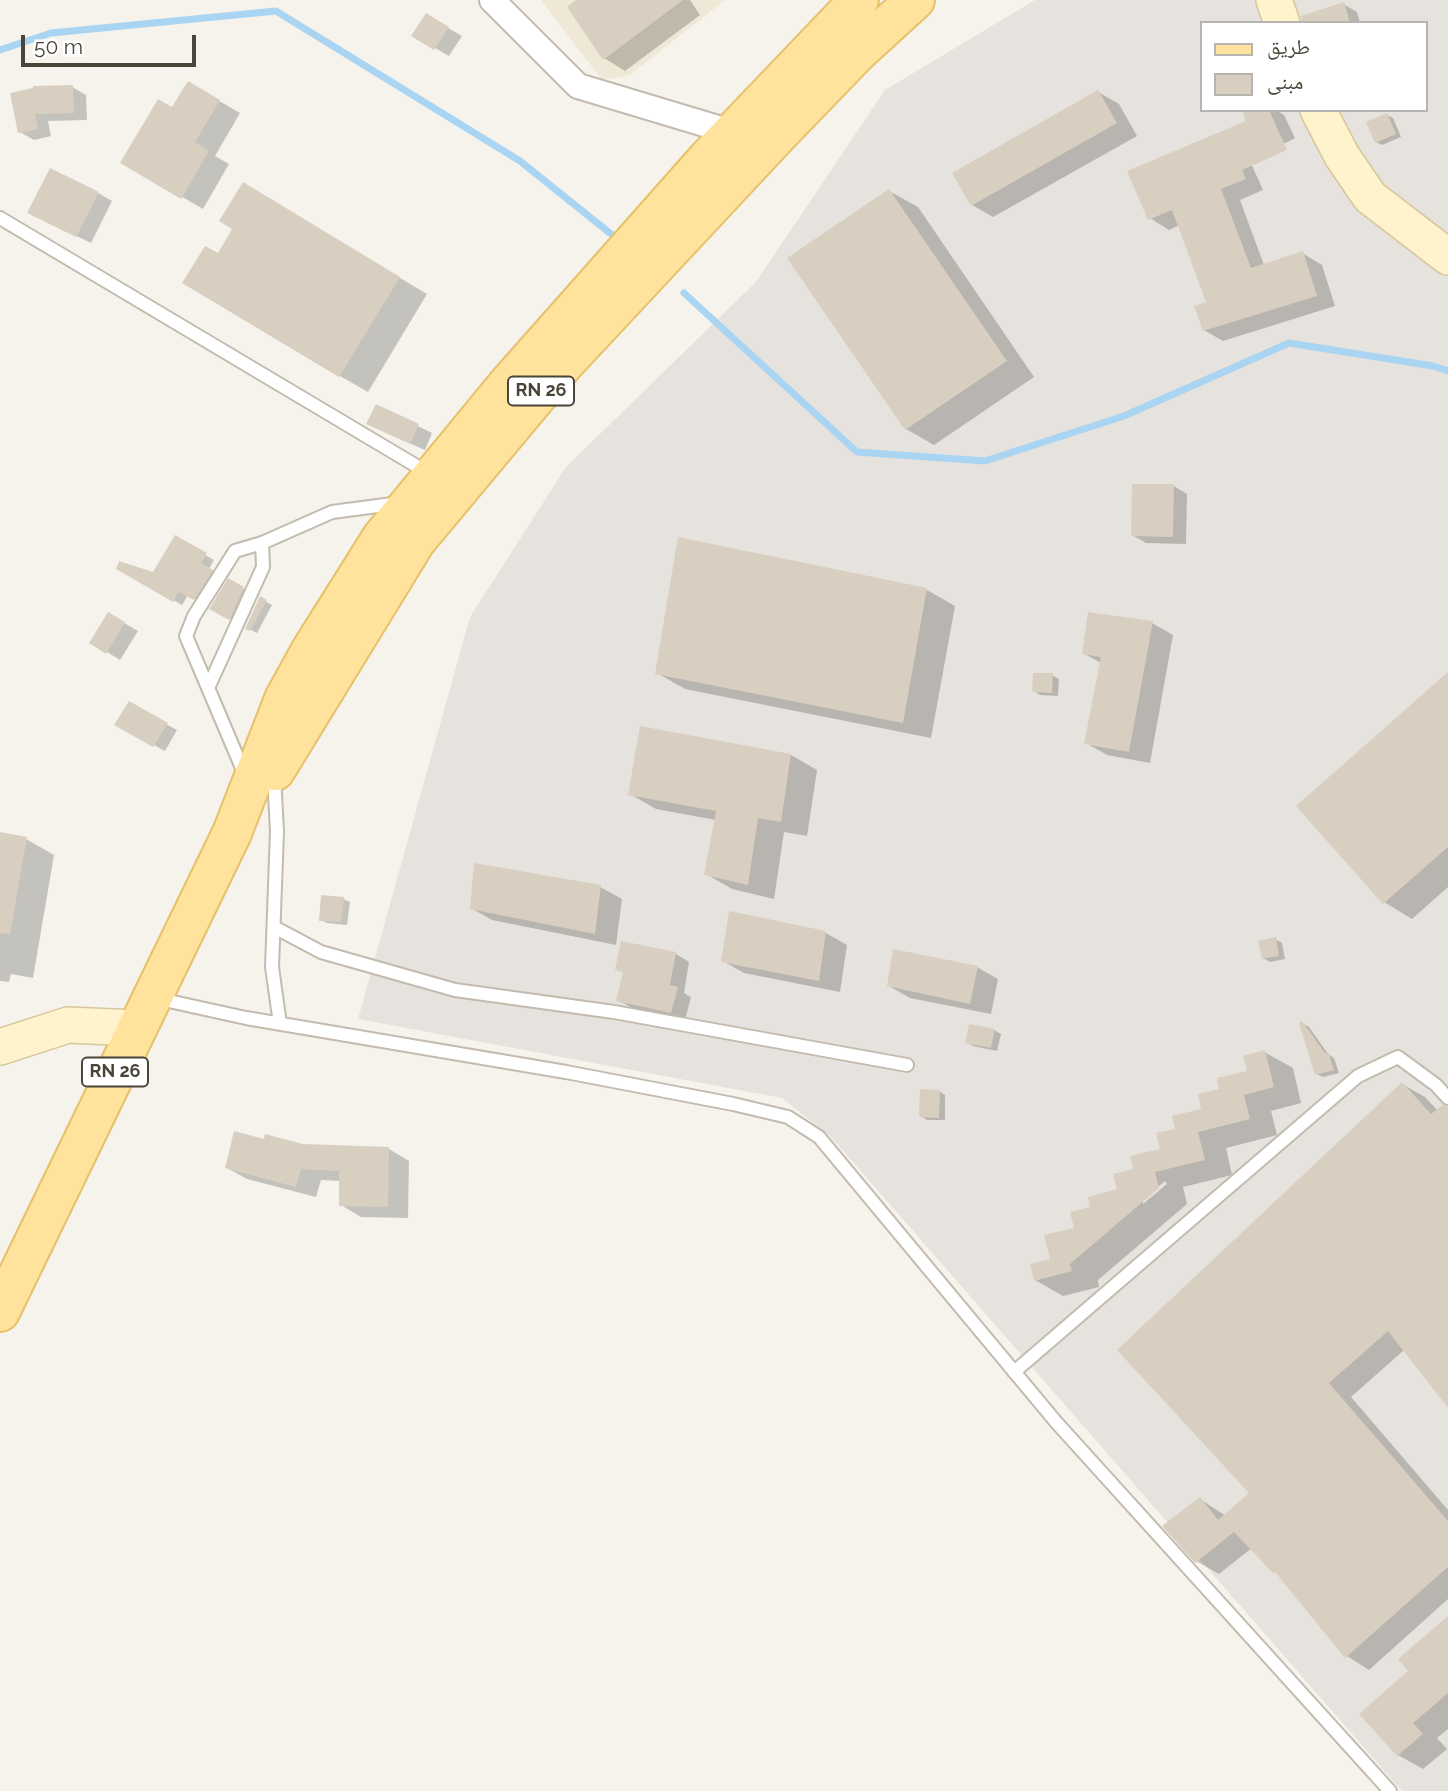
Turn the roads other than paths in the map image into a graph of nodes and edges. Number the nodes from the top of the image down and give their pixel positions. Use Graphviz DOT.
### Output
graph roads {
  1 [pos="492,0"];
  2 [pos="859,0"];
  3 [pos="915,0"];
  4 [pos="1274,0"];
  5 [pos="1281,21"];
  6 [pos="1319,112"];
  7 [pos="732,132"];
  8 [pos="0,218"];
  9 [pos="1448,257"];
  10 [pos="422,489"];
  11 [pos="262,543"];
  12 [pos="208,688"];
  13 [pos="262,780"];
  14 [pos="274,927"];
  15 [pos="144,1013"];
  16 [pos="280,1024"];
  17 [pos="0,1047"];
  18 [pos="907,1065"];
  19 [pos="1448,1098"];
  20 [pos="0,1312"];
  21 [pos="1014,1372"];
  22 [pos="1390,1791"];
  1 -- 7 [label="street"];
  2 -- 7 [label="main road, RN 26"];
  3 -- 13 [label="main road, RN 26"];
  4 -- 5 [label="main road"];
  6 -- 9 [label="main road"];
  7 -- 10 [label="main road, RN 26"];
  8 -- 10 [label="lane"];
  10 -- 11 [label="lane"];
  10 -- 13 [label="main road, RN 26"];
  11 -- 12 [label="lane"];
  11 -- 12 [label="lane"];
  12 -- 13 [label="lane"];
  13 -- 14 [label="lane"];
  13 -- 15 [label="main road, RN 26"];
  14 -- 16 [label="lane"];
  14 -- 18 [label="lane"];
  15 -- 16 [label="lane"];
  15 -- 17 [label="main road"];
  15 -- 20 [label="main road, RN 26"];
  16 -- 21 [label="lane"];
  19 -- 21 [label="lane"];
  21 -- 22 [label="lane"];
}
